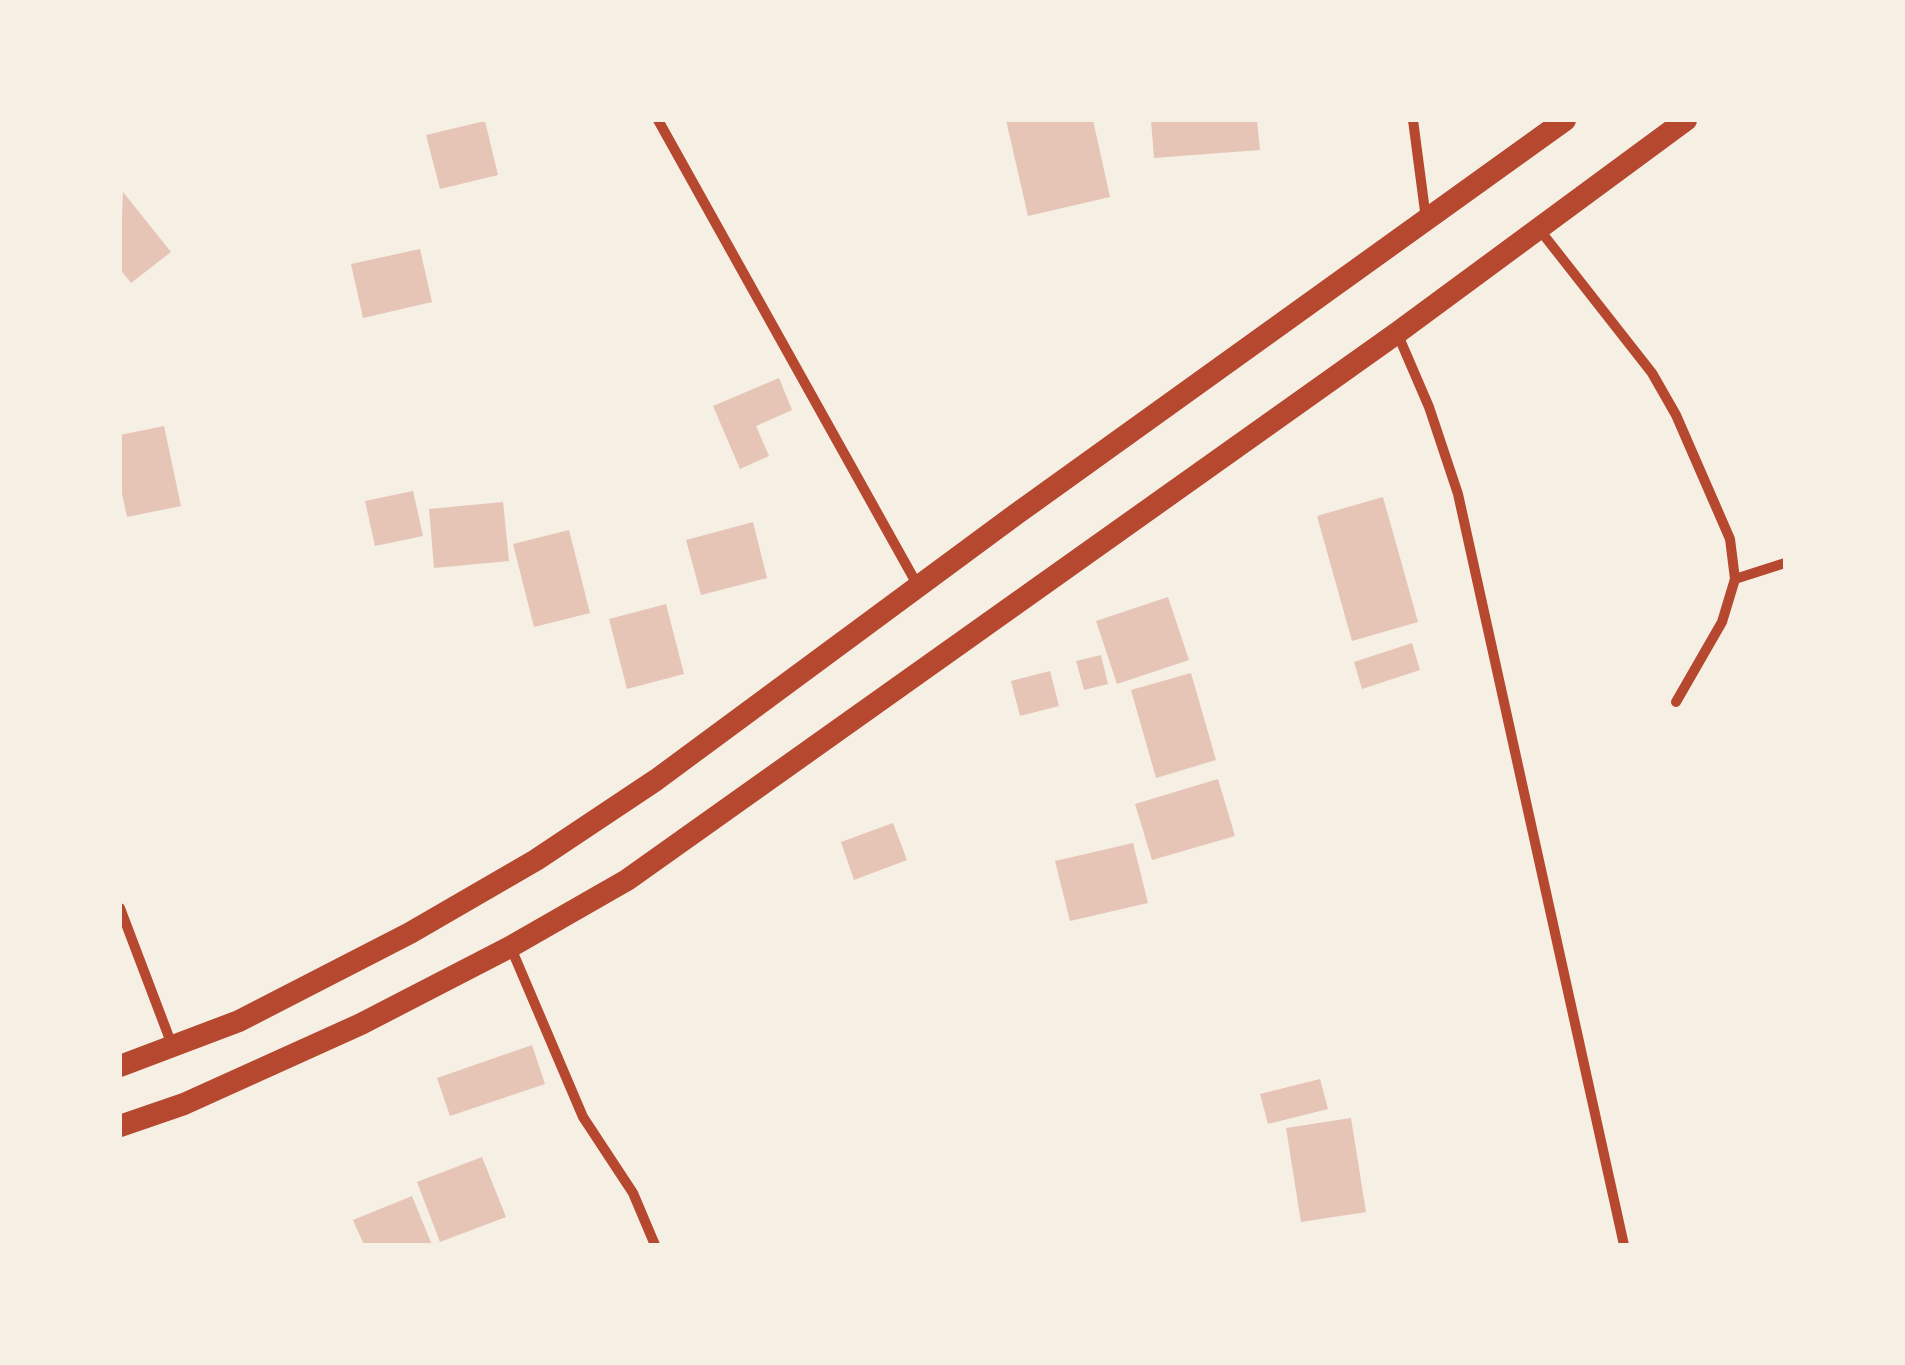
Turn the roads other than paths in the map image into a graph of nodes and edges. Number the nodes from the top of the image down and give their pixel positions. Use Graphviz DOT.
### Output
graph roads {
  1 [pos="658,120"];
  2 [pos="1413,120"];
  3 [pos="1565,120"];
  4 [pos="1686,120"];
  5 [pos="1426,220"];
  6 [pos="1538,228"];
  7 [pos="1397,333"];
  8 [pos="1785,563"];
  9 [pos="1734,579"];
  10 [pos="919,587"];
  11 [pos="1676,702"];
  12 [pos="120,908"];
  13 [pos="510,948"];
  14 [pos="172,1046"];
  15 [pos="120,1066"];
  16 [pos="120,1126"];
  17 [pos="655,1245"];
  18 [pos="1624,1245"];
  1 -- 10 [label="street"];
  2 -- 5 [label="street"];
  3 -- 5 [label="highway"];
  4 -- 6 [label="highway"];
  5 -- 10 [label="highway"];
  6 -- 7 [label="highway"];
  6 -- 9 [label="street"];
  7 -- 13 [label="highway"];
  7 -- 18 [label="street"];
  8 -- 9 [label="street"];
  9 -- 11 [label="street"];
  10 -- 14 [label="highway"];
  12 -- 14 [label="street"];
  13 -- 16 [label="highway"];
  13 -- 17 [label="street"];
  14 -- 15 [label="highway"];
}
